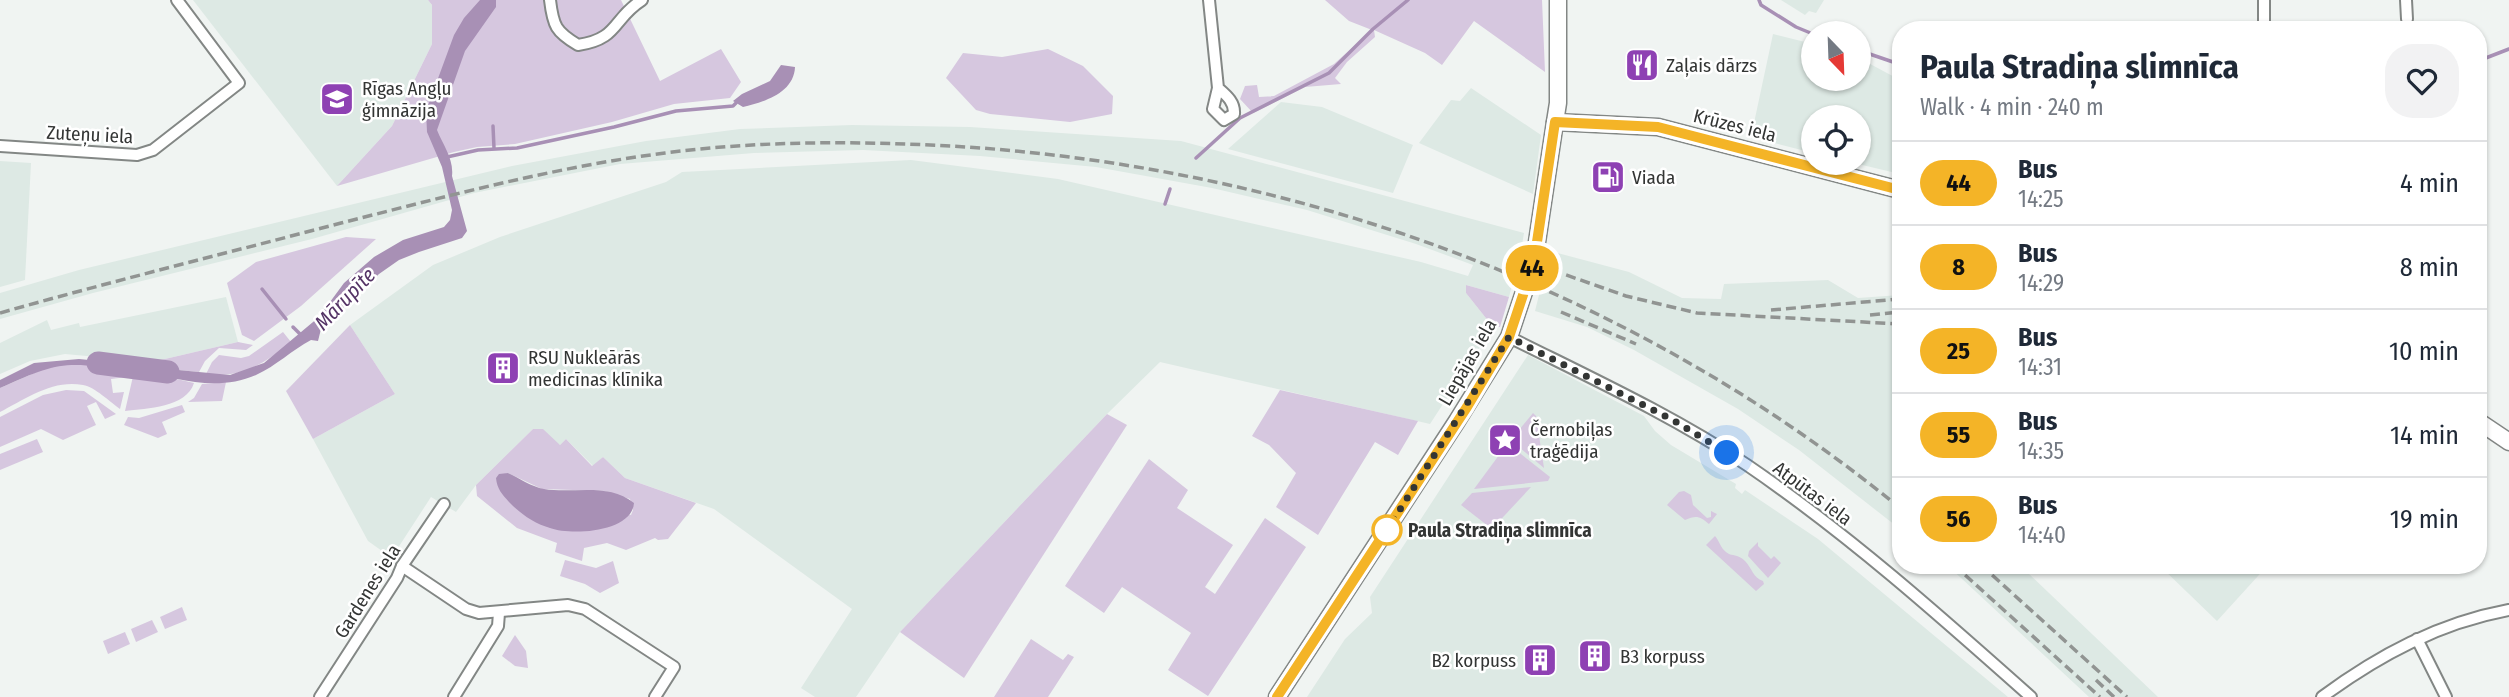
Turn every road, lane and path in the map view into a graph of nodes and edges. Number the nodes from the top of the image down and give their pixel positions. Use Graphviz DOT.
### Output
graph roads {
  1 [pos="177,0"];
  2 [pos="550,0"];
  3 [pos="642,0"];
  4 [pos="1209,0"];
  5 [pos="1558,0"];
  6 [pos="2264,0"];
  7 [pos="2406,0"];
  8 [pos="2407,19"];
  9 [pos="2264,21"];
  10 [pos="1218,88"];
  11 [pos="1555,122"];
  12 [pos="0,146"];
  13 [pos="1892,188"];
  14 [pos="1509,337"];
  15 [pos="2487,427"];
  16 [pos="2509,442"];
  17 [pos="444,504"];
  18 [pos="402,566"];
  19 [pos="2509,610"];
  20 [pos="499,613"];
  21 [pos="2417,639"];
  22 [pos="320,697"];
  23 [pos="454,697"];
  24 [pos="655,697"];
  25 [pos="1277,697"];
  26 [pos="2031,697"];
  27 [pos="2322,697"];
  28 [pos="2446,697"];
  1 -- 12 [label="street, Zuteņu iela"];
  2 -- 3 [label="street"];
  4 -- 10 [label="street"];
  5 -- 11 [label="street, Liepājas iela"];
  6 -- 9 [label="street"];
  7 -- 8 [label="street"];
  11 -- 13 [label="street, Krūzes iela"];
  11 -- 14 [label="street, Liepājas iela"];
  14 -- 25 [label="street, Liepājas iela"];
  14 -- 26 [label="street, Atpūtas iela"];
  15 -- 16 [label="street"];
  17 -- 18 [label="street, Gardenes iela"];
  18 -- 20 [label="street"];
  18 -- 22 [label="street, Gardenes iela"];
  19 -- 21 [label="street"];
  20 -- 23 [label="street"];
  20 -- 24 [label="street"];
  21 -- 27 [label="street"];
  21 -- 28 [label="street"];
}
